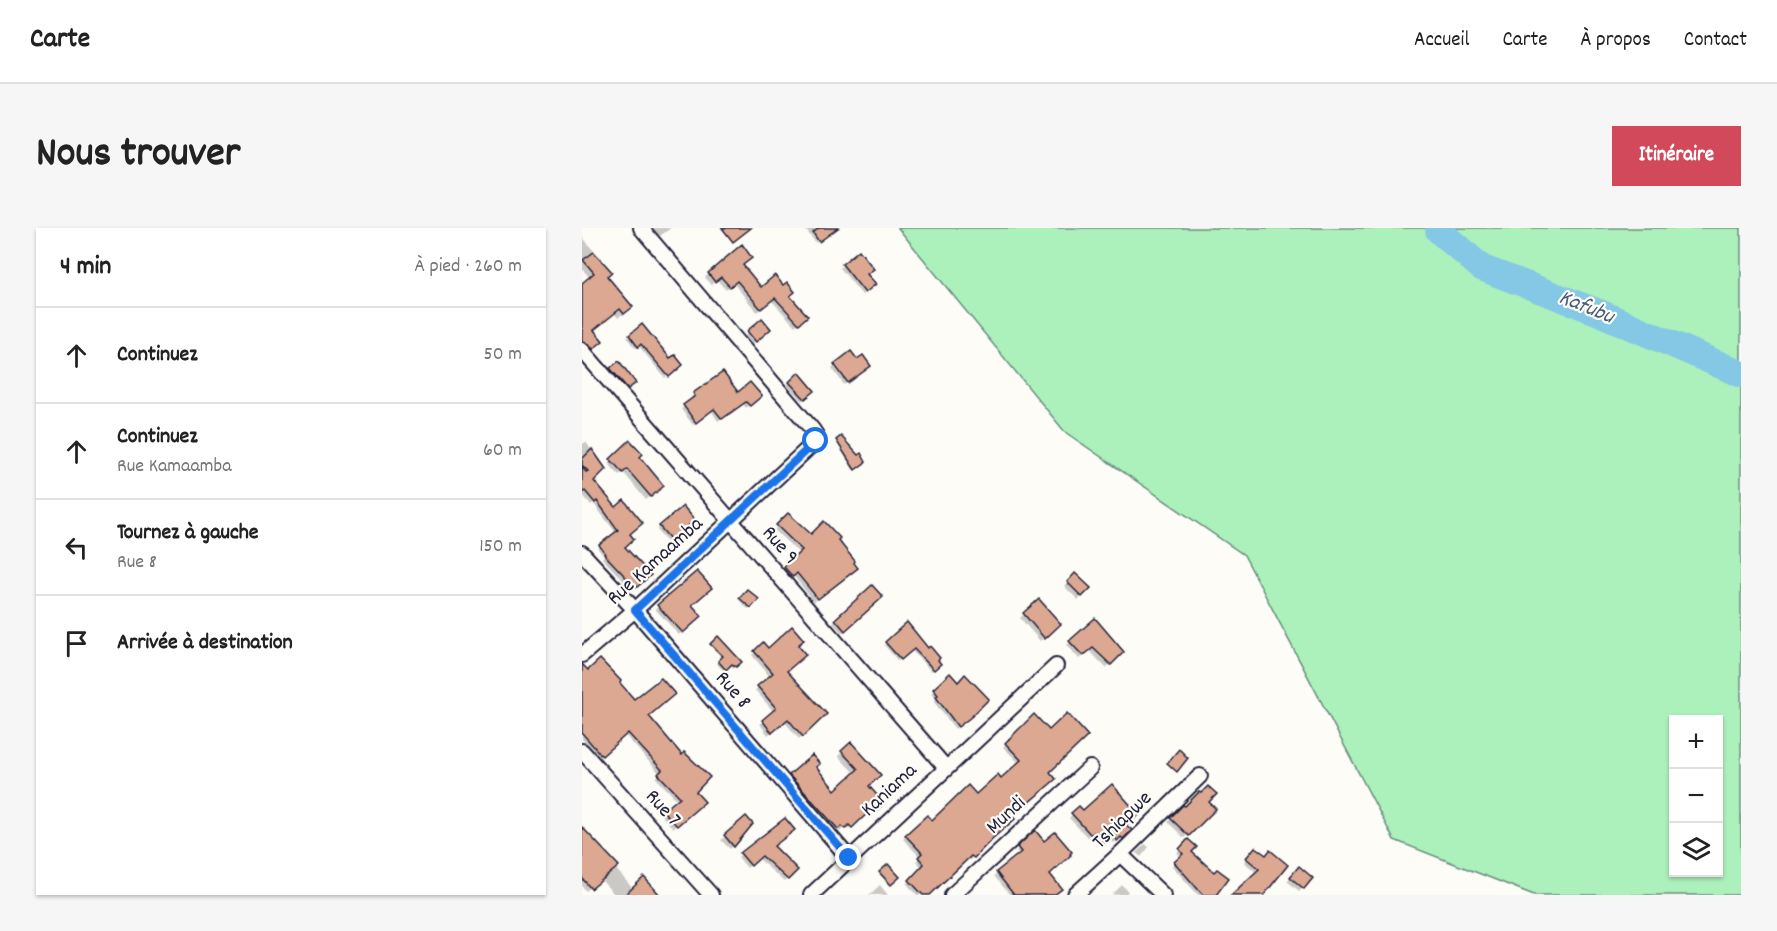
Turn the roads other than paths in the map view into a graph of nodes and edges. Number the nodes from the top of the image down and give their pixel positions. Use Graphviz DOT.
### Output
graph roads {
  1 [pos="641,228"];
  2 [pos="582,350"];
  3 [pos="730,522"];
  4 [pos="582,553"];
  5 [pos="635,610"];
  6 [pos="582,656"];
  7 [pos="1056,666"];
  8 [pos="582,751"];
  9 [pos="946,768"];
  10 [pos="1090,768"];
  11 [pos="1200,776"];
  12 [pos="1120,854"];
  13 [pos="849,858"];
  14 [pos="711,895"];
  15 [pos="811,895"];
  16 [pos="952,895"];
  17 [pos="1075,895"];
  18 [pos="1163,895"];
  1 -- 3 [label="street, Rue Kamaamba"];
  2 -- 3 [label="street, Rue 9"];
  3 -- 5 [label="street, Rue Kamaamba"];
  3 -- 9 [label="street, Rue 9"];
  4 -- 5 [label="street, Rue 8"];
  5 -- 6 [label="street, Rue Kamaamba"];
  5 -- 13 [label="street, Rue 8"];
  7 -- 9 [label="street, Kaniama"];
  8 -- 14 [label="street, Rue 7"];
  9 -- 13 [label="street, Kaniama"];
  10 -- 16 [label="street, Mundi"];
  11 -- 12 [label="street, Tshiapwe"];
  12 -- 17 [label="street, Tshiapwe"];
  12 -- 18 [label="street"];
  13 -- 15 [label="street, Kaniama"];
}
